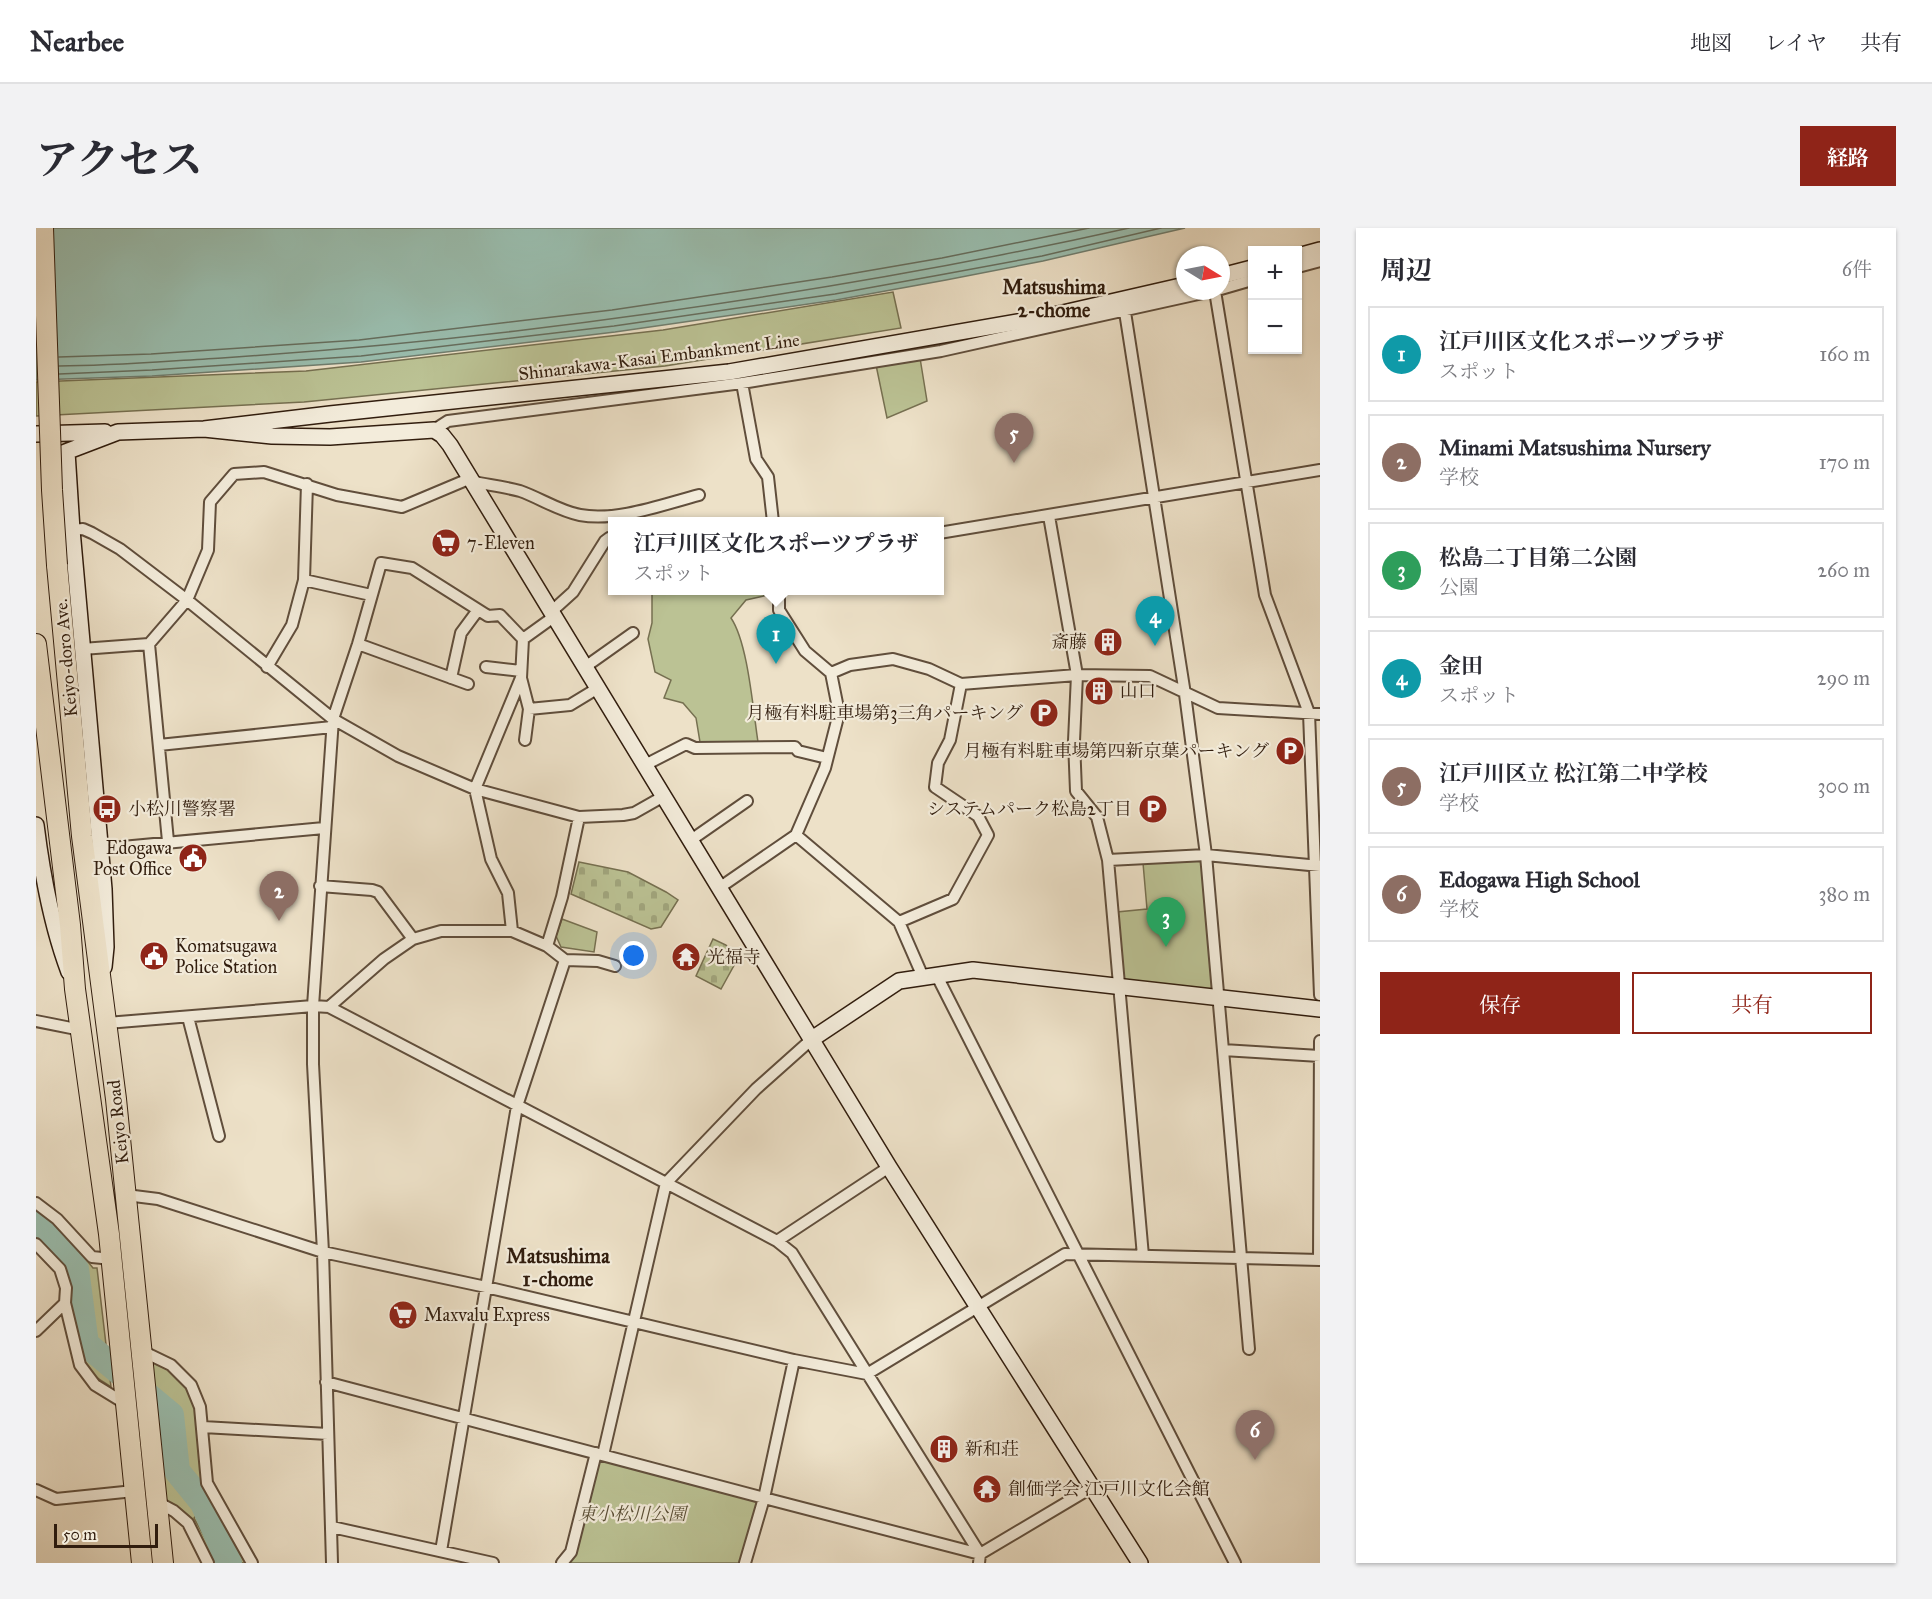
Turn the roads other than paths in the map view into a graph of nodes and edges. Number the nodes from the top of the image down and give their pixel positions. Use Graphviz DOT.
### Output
graph roads {
  1 [pos="43,228"];
  2 [pos="1320,250"];
  3 [pos="1302,255"];
  4 [pos="1320,261"];
  5 [pos="1302,266"];
  6 [pos="1248,269"];
  7 [pos="1230,274"];
  8 [pos="1248,281"];
  9 [pos="1230,286"];
  10 [pos="1176,287"];
  11 [pos="1176,300"];
  12 [pos="1214,300"];
  13 [pos="1125,312"];
  14 [pos="1042,323"];
  15 [pos="742,383"];
  16 [pos="204,429"];
  17 [pos="434,430"];
  18 [pos="118,432"];
  19 [pos="36,434"];
  20 [pos="1320,470"];
  21 [pos="473,480"];
  22 [pos="307,484"];
  23 [pos="1245,484"];
  24 [pos="699,495"];
  25 [pos="1156,498"];
  26 [pos="1049,516"];
  27 [pos="772,517"];
  28 [pos="72,530"];
  29 [pos="944,532"];
  30 [pos="608,539"];
  31 [pos="304,580"];
  32 [pos="371,595"];
  33 [pos="778,595"];
  34 [pos="187,600"];
  35 [pos="478,610"];
  36 [pos="554,614"];
  37 [pos="633,633"];
  38 [pos="523,639"];
  39 [pos="36,644"];
  40 [pos="149,644"];
  41 [pos="358,644"];
  42 [pos="82,649"];
  43 [pos="267,667"];
  44 [pos="585,667"];
  45 [pos="486,668"];
  46 [pos="831,673"];
  47 [pos="521,674"];
  48 [pos="1077,675"];
  49 [pos="452,678"];
  50 [pos="468,684"];
  51 [pos="961,684"];
  52 [pos="598,688"];
  53 [pos="1185,694"];
  54 [pos="529,709"];
  55 [pos="1314,714"];
  56 [pos="333,723"];
  57 [pos="525,740"];
  58 [pos="159,745"];
  59 [pos="827,758"];
  60 [pos="645,765"];
  61 [pos="475,789"];
  62 [pos="664,796"];
  63 [pos="747,801"];
  64 [pos="579,817"];
  65 [pos="36,825"];
  66 [pos="324,828"];
  67 [pos="796,834"];
  68 [pos="691,840"];
  69 [pos="168,841"];
  70 [pos="101,849"];
  71 [pos="38,852"];
  72 [pos="1206,855"];
  73 [pos="1108,860"];
  74 [pos="1318,866"];
  75 [pos="320,886"];
  76 [pos="719,888"];
  77 [pos="899,922"];
  78 [pos="512,931"];
  79 [pos="413,939"];
  80 [pos="547,946"];
  81 [pos="565,960"];
  82 [pos="615,966"];
  83 [pos="930,977"];
  84 [pos="1118,987"];
  85 [pos="102,988"];
  86 [pos="75,989"];
  87 [pos="1320,994"];
  88 [pos="1219,997"];
  89 [pos="313,1006"];
  90 [pos="329,1007"];
  91 [pos="1320,1009"];
  92 [pos="188,1017"];
  93 [pos="36,1021"];
  94 [pos="107,1023"];
  95 [pos="81,1030"];
  96 [pos="812,1039"];
  97 [pos="1320,1041"];
  98 [pos="1223,1050"];
  99 [pos="1320,1056"];
  100 [pos="517,1106"];
  101 [pos="219,1136"];
  102 [pos="889,1167"];
  103 [pos="666,1183"];
  104 [pos="126,1195"];
  105 [pos="36,1203"];
  106 [pos="777,1241"];
  107 [pos="36,1244"];
  108 [pos="323,1252"];
  109 [pos="1077,1253"];
  110 [pos="1143,1256"];
  111 [pos="1242,1258"];
  112 [pos="112,1259"];
  113 [pos="1319,1260"];
  114 [pos="486,1287"];
  115 [pos="65,1303"];
  116 [pos="979,1307"];
  117 [pos="633,1323"];
  118 [pos="36,1331"];
  119 [pos="1249,1349"];
  120 [pos="142,1354"];
  121 [pos="794,1360"];
  122 [pos="867,1374"];
  123 [pos="326,1382"];
  124 [pos="125,1400"];
  125 [pos="462,1418"];
  126 [pos="203,1427"];
  127 [pos="328,1434"];
  128 [pos="599,1454"];
  129 [pos="1091,1488"];
  130 [pos="36,1490"];
  131 [pos="134,1491"];
  132 [pos="764,1498"];
  133 [pos="156,1502"];
  134 [pos="332,1527"];
  135 [pos="441,1551"];
  136 [pos="979,1558"];
  137 [pos="142,1563"];
  138 [pos="163,1563"];
  139 [pos="208,1563"];
  140 [pos="252,1563"];
  141 [pos="332,1563"];
  142 [pos="493,1563"];
  143 [pos="562,1563"];
  144 [pos="745,1563"];
  145 [pos="1140,1563"];
  146 [pos="1235,1563"];
  1 -- 85 [label="highway, Keiyo-doro Ave., bridge"];
  2 -- 3 [label="street"];
  4 -- 5 [label="street"];
  6 -- 7 [label="street"];
  8 -- 9 [label="street"];
  10 -- 14 [label="street, Shinarakawa-Kasai Embankment Line"];
  11 -- 13 [label="street"];
  12 -- 23 [label="street"];
  13 -- 14 [label="street"];
  13 -- 25 [label="street"];
  14 -- 15 [label="street"];
  14 -- 16 [label="street, Shinarakawa-Kasai Embankment Line"];
  15 -- 17 [label="street"];
  15 -- 27 [label="street"];
  16 -- 17 [label="street"];
  16 -- 18 [label="street"];
  17 -- 21 [label="street"];
  18 -- 19 [label="street"];
  18 -- 28 [label="street"];
  20 -- 23 [label="street"];
  21 -- 22 [label="street"];
  21 -- 24 [label="street"];
  21 -- 36 [label="street"];
  22 -- 31 [label="street"];
  22 -- 34 [label="street"];
  23 -- 25 [label="street"];
  23 -- 55 [label="street"];
  25 -- 26 [label="street"];
  25 -- 53 [label="street"];
  26 -- 29 [label="street"];
  26 -- 48 [label="street"];
  28 -- 34 [label="street"];
  28 -- 42 [label="street"];
  30 -- 36 [label="street"];
  31 -- 32 [label="street"];
  31 -- 43 [label="street"];
  32 -- 35 [label="street"];
  32 -- 41 [label="street"];
  33 -- 46 [label="street"];
  34 -- 40 [label="street"];
  34 -- 43 [label="street"];
  35 -- 38 [label="street"];
  35 -- 49 [label="street"];
  36 -- 38 [label="street"];
  36 -- 44 [label="street"];
  37 -- 44 [label="street"];
  38 -- 47 [label="street"];
  39 -- 86 [label="highway, Keiyo Road"];
  40 -- 42 [label="street"];
  40 -- 58 [label="street"];
  41 -- 49 [label="street"];
  41 -- 56 [label="street"];
  42 -- 70 [label="street"];
  43 -- 56 [label="street"];
  44 -- 52 [label="street"];
  45 -- 47 [label="street"];
  46 -- 51 [label="street"];
  46 -- 59 [label="street"];
  47 -- 54 [label="street"];
  47 -- 61 [label="street"];
  48 -- 51 [label="street"];
  48 -- 53 [label="street"];
  48 -- 73 [label="street"];
  49 -- 50 [label="street"];
  51 -- 77 [label="street"];
  52 -- 54 [label="street"];
  52 -- 60 [label="street"];
  53 -- 55 [label="street"];
  53 -- 72 [label="street"];
  54 -- 57 [label="street"];
  55 -- 74 [label="street"];
  56 -- 58 [label="street"];
  56 -- 61 [label="street"];
  56 -- 66 [label="street"];
  58 -- 69 [label="street"];
  59 -- 60 [label="street"];
  59 -- 67 [label="street"];
  60 -- 62 [label="street"];
  61 -- 64 [label="street"];
  61 -- 78 [label="street"];
  62 -- 64 [label="street"];
  62 -- 68 [label="street"];
  63 -- 68 [label="street"];
  64 -- 80 [label="street"];
  65 -- 71 [label="street"];
  66 -- 69 [label="street"];
  66 -- 75 [label="street"];
  67 -- 76 [label="street"];
  67 -- 77 [label="street"];
  68 -- 76 [label="street"];
  69 -- 70 [label="street"];
  70 -- 85 [label="street"];
  71 -- 86 [label="street"];
  72 -- 73 [label="street"];
  72 -- 74 [label="street"];
  72 -- 88 [label="street"];
  73 -- 84 [label="street"];
  74 -- 87 [label="street"];
  75 -- 79 [label="street"];
  75 -- 89 [label="street"];
  76 -- 96 [label="street"];
  77 -- 83 [label="street"];
  78 -- 79 [label="street"];
  78 -- 80 [label="street"];
  79 -- 90 [label="street"];
  80 -- 81 [label="street"];
  81 -- 82 [label="street"];
  81 -- 100 [label="street"];
  83 -- 84 [label="street"];
  83 -- 96 [label="street"];
  83 -- 109 [label="street"];
  84 -- 88 [label="street"];
  84 -- 110 [label="street"];
  85 -- 94 [label="highway, Keiyo Road"];
  86 -- 95 [label="highway, Keiyo Road"];
  88 -- 91 [label="street"];
  88 -- 98 [label="street"];
  89 -- 90 [label="street"];
  89 -- 92 [label="street"];
  89 -- 108 [label="street"];
  90 -- 100 [label="street"];
  92 -- 94 [label="street"];
  92 -- 101 [label="street"];
  93 -- 95 [label="street"];
  94 -- 104 [label="highway, Keiyo Road"];
  95 -- 112 [label="highway, Keiyo Road"];
  96 -- 102 [label="street"];
  96 -- 103 [label="street"];
  97 -- 99 [label="street"];
  98 -- 99 [label="street"];
  98 -- 111 [label="street"];
  99 -- 113 [label="street"];
  100 -- 103 [label="street"];
  100 -- 114 [label="street"];
  102 -- 106 [label="street"];
  102 -- 116 [label="street"];
  103 -- 106 [label="street"];
  103 -- 117 [label="street"];
  104 -- 108 [label="street"];
  104 -- 120 [label="highway, Keiyo Road"];
  105 -- 112 [label="street"];
  106 -- 122 [label="street"];
  107 -- 115 [label="street"];
  108 -- 114 [label="street"];
  108 -- 123 [label="street"];
  109 -- 110 [label="street"];
  109 -- 116 [label="street"];
  109 -- 146 [label="street"];
  110 -- 111 [label="street"];
  111 -- 113 [label="street"];
  111 -- 119 [label="street"];
  112 -- 124 [label="highway, Keiyo Road"];
  114 -- 117 [label="street"];
  114 -- 125 [label="street"];
  115 -- 118 [label="street"];
  115 -- 124 [label="street"];
  116 -- 122 [label="street"];
  116 -- 129 [label="street"];
  117 -- 121 [label="street"];
  117 -- 128 [label="street"];
  120 -- 126 [label="street"];
  120 -- 133 [label="highway, Keiyo Road"];
  121 -- 122 [label="street"];
  121 -- 132 [label="street"];
  122 -- 136 [label="street"];
  123 -- 125 [label="street"];
  123 -- 127 [label="street"];
  124 -- 131 [label="highway"];
  125 -- 128 [label="street"];
  125 -- 135 [label="street"];
  126 -- 127 [label="street"];
  126 -- 140 [label="street"];
  127 -- 134 [label="street"];
  128 -- 132 [label="street"];
  128 -- 143 [label="street"];
  129 -- 136 [label="street"];
  129 -- 145 [label="street"];
  130 -- 131 [label="street"];
  131 -- 137 [label="highway"];
  132 -- 136 [label="street"];
  132 -- 144 [label="street"];
  133 -- 138 [label="highway"];
  133 -- 139 [label="street"];
  134 -- 135 [label="street"];
  134 -- 141 [label="street"];
  135 -- 142 [label="street"];
}
